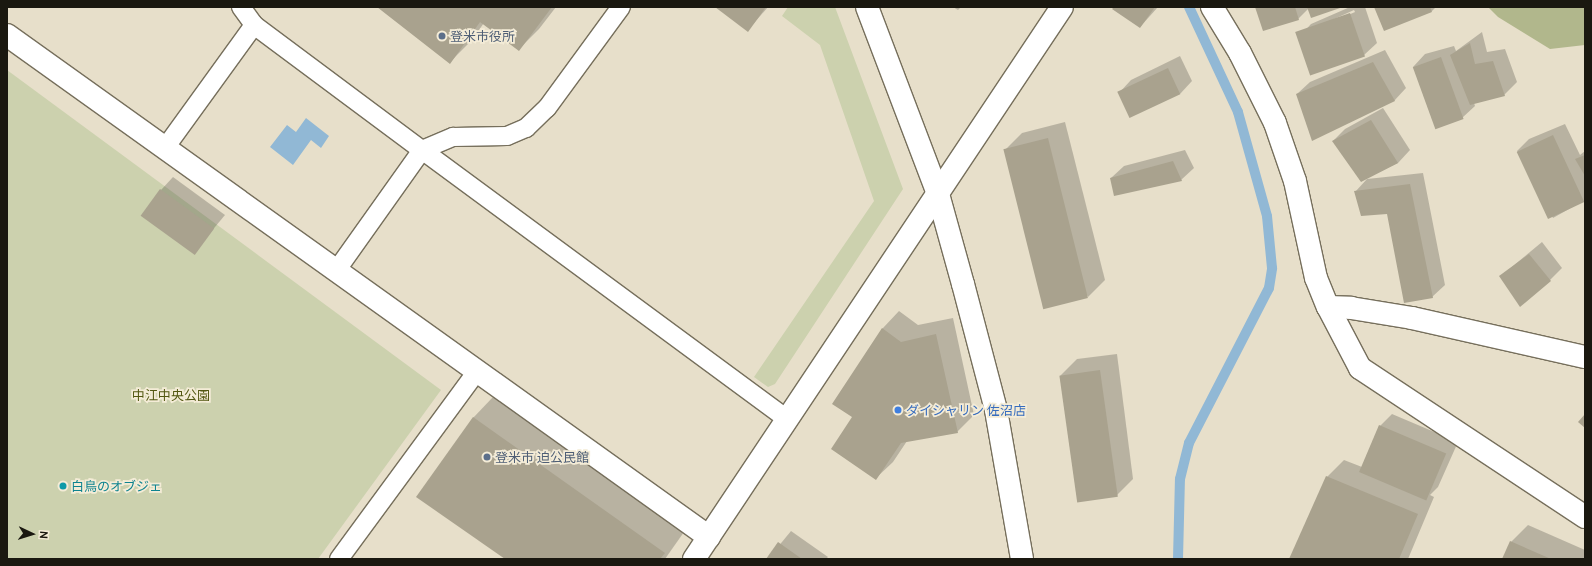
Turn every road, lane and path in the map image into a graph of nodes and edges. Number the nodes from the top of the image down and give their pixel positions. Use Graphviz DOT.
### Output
graph roads {
  1 [pos="241,7"];
  2 [pos="621,7"];
  3 [pos="867,7"];
  4 [pos="1062,7"];
  5 [pos="1212,7"];
  6 [pos="254,26"];
  7 [pos="7,35"];
  8 [pos="165,148"];
  9 [pos="422,150"];
  10 [pos="938,194"];
  11 [pos="336,271"];
  12 [pos="1328,307"];
  13 [pos="1585,357"];
  14 [pos="477,371"];
  15 [pos="787,419"];
  16 [pos="1585,517"];
  17 [pos="709,537"];
  18 [pos="339,559"];
  19 [pos="694,559"];
  20 [pos="1022,559"];
  1 -- 6 [label="lane"];
  2 -- 9 [label="lane"];
  3 -- 10 [label="street"];
  4 -- 10 [label="street"];
  5 -- 12 [label="street"];
  6 -- 8 [label="lane"];
  6 -- 9 [label="lane"];
  7 -- 8 [label="street"];
  8 -- 11 [label="street"];
  9 -- 11 [label="lane"];
  9 -- 15 [label="lane"];
  10 -- 15 [label="street"];
  10 -- 20 [label="street"];
  11 -- 14 [label="street"];
  12 -- 13 [label="street"];
  12 -- 16 [label="street"];
  14 -- 17 [label="street"];
  14 -- 18 [label="lane"];
  15 -- 17 [label="street"];
  17 -- 19 [label="street"];
}
